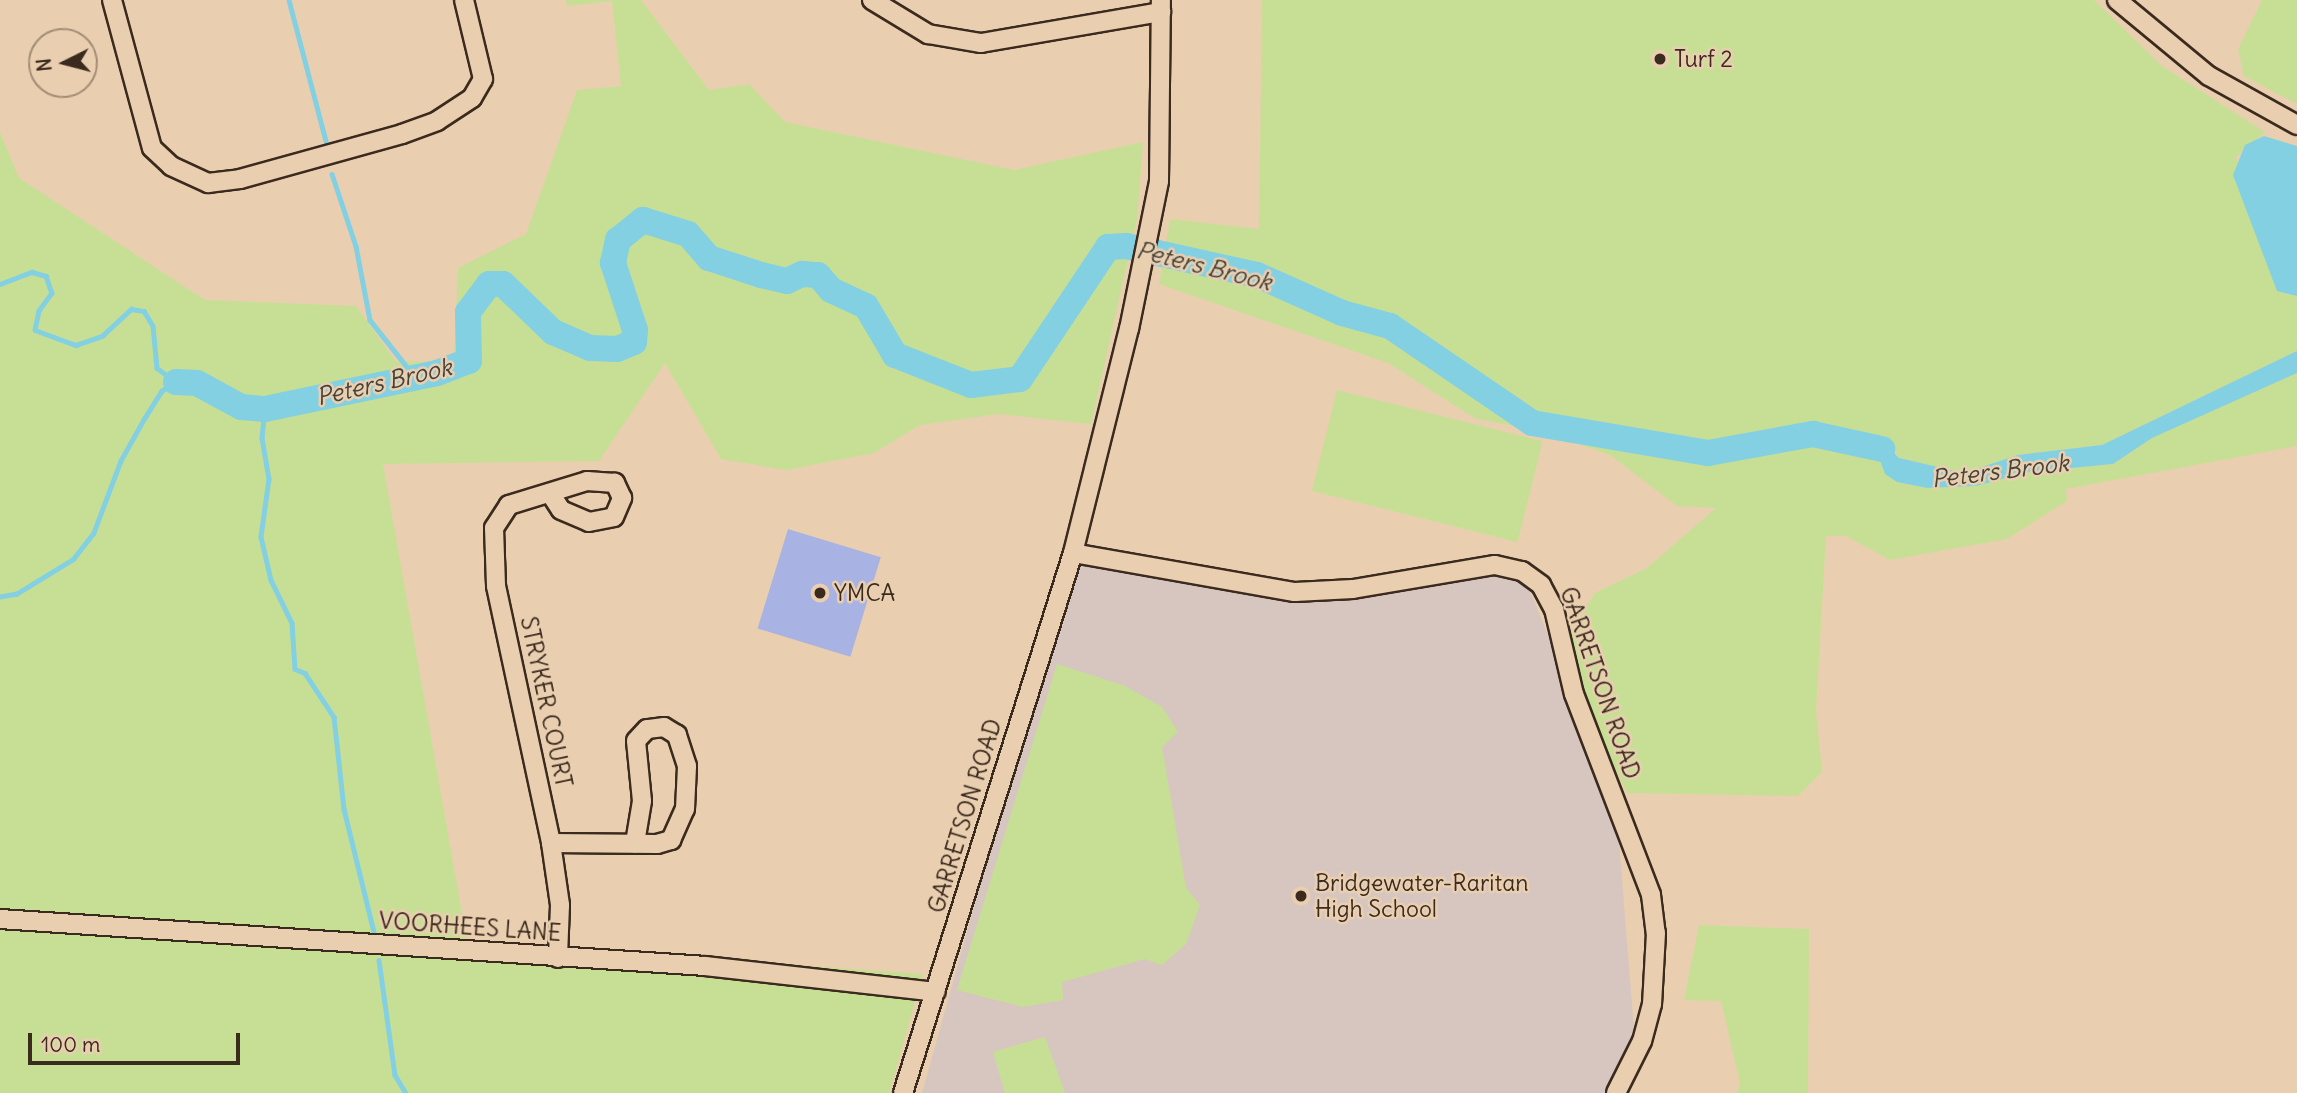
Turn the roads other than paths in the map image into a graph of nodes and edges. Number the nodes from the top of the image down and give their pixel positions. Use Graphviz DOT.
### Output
graph roads {
  1 [pos="113,0"];
  2 [pos="464,0"];
  3 [pos="872,0"];
  4 [pos="2117,0"];
  5 [pos="1161,6"];
  6 [pos="2297,125"];
  7 [pos="550,493"];
  8 [pos="1073,553"];
  9 [pos="551,843"];
  10 [pos="635,843"];
  11 [pos="0,919"];
  12 [pos="558,958"];
  13 [pos="936,992"];
  14 [pos="903,1093"];
  15 [pos="1616,1093"];
  1 -- 2 [label="street"];
  3 -- 5 [label="street"];
  4 -- 6 [label="street"];
  5 -- 8 [label="street, GARRETSON ROAD"];
  7 -- 9 [label="street, STRYKER COURT"];
  8 -- 13 [label="street, GARRETSON ROAD"];
  8 -- 15 [label="street, GARRETSON ROAD"];
  9 -- 10 [label="street"];
  9 -- 12 [label="street, STRYKER COURT"];
  10 -- 10 [label="street"];
  11 -- 12 [label="street, VOORHEES LANE"];
  12 -- 13 [label="street, VOORHEES LANE"];
  13 -- 14 [label="street, GARRETSON ROAD"];
}
